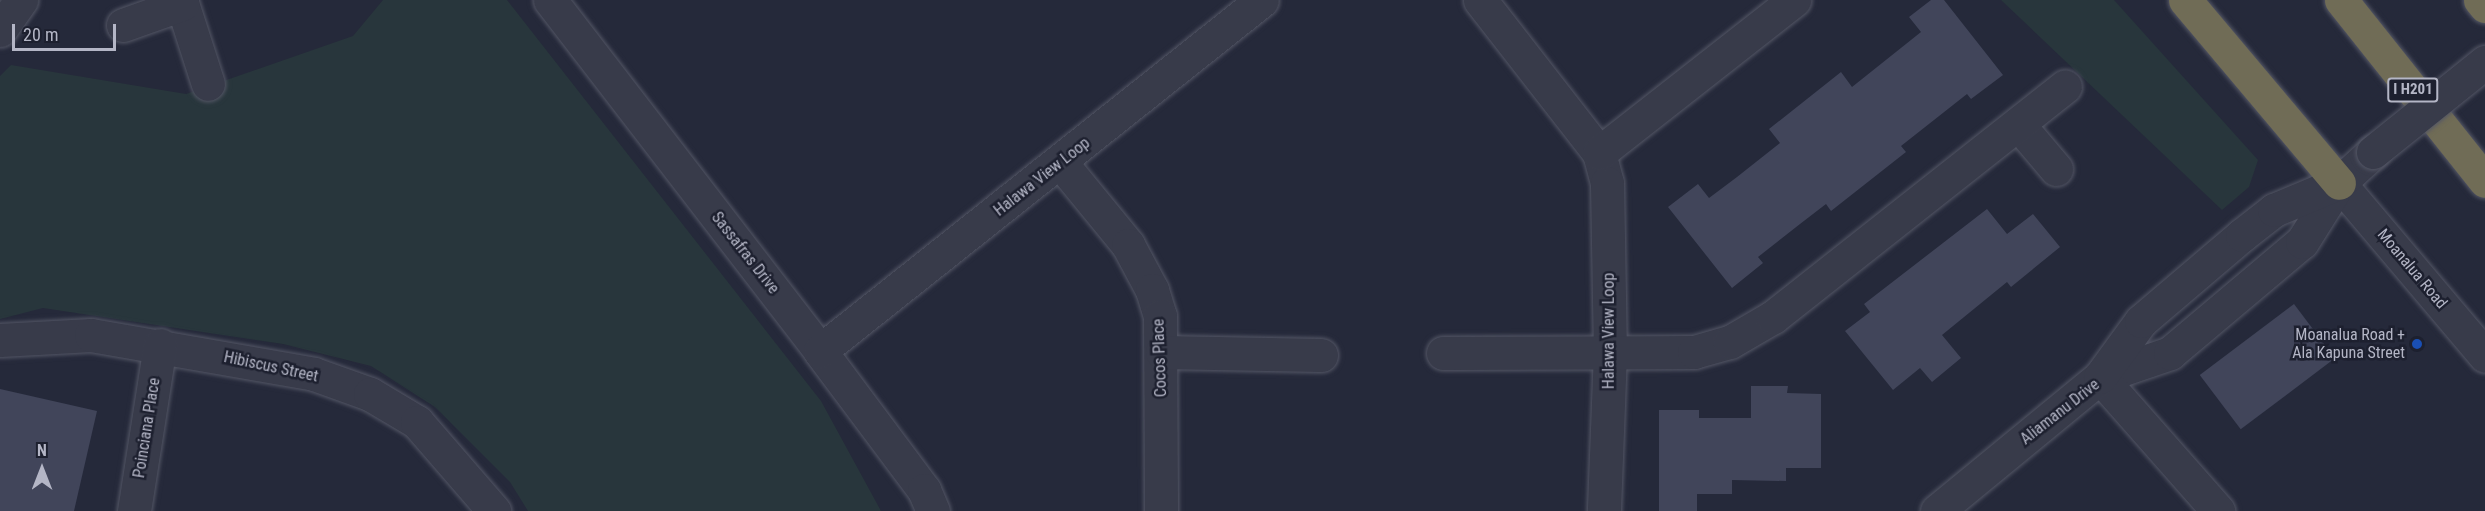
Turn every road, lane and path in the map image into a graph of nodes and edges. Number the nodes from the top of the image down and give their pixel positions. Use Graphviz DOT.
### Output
graph roads {
  1 [pos="21,0"];
  2 [pos="550,0"];
  3 [pos="1262,0"];
  4 [pos="1480,0"];
  5 [pos="1794,0"];
  6 [pos="2185,0"];
  7 [pos="2341,0"];
  8 [pos="2480,0"];
  9 [pos="182,2"];
  10 [pos="2485,6"];
  11 [pos="123,25"];
  12 [pos="0,30"];
  13 [pos="2485,62"];
  14 [pos="208,84"];
  15 [pos="2065,86"];
  16 [pos="2018,123"];
  17 [pos="1599,153"];
  18 [pos="1061,163"];
  19 [pos="2056,169"];
  20 [pos="2485,181"];
  21 [pos="2339,183"];
  22 [pos="0,340"];
  23 [pos="160,345"];
  24 [pos="820,351"];
  25 [pos="1162,352"];
  26 [pos="1610,352"];
  27 [pos="1443,353"];
  28 [pos="1321,355"];
  29 [pos="2485,356"];
  30 [pos="2100,377"];
  31 [pos="134,511"];
  32 [pos="494,511"];
  33 [pos="933,511"];
  34 [pos="1161,511"];
  35 [pos="1604,511"];
  36 [pos="1938,511"];
  37 [pos="2218,511"];
  1 -- 12 [label="street"];
  2 -- 24 [label="street, Sassafras Drive"];
  3 -- 18 [label="street, Halawa View Loop"];
  4 -- 17 [label="street, Halawa View Loop"];
  5 -- 17 [label="street"];
  6 -- 21 [label="highway"];
  7 -- 20 [label="highway, I H201"];
  8 -- 10 [label="highway"];
  9 -- 11 [label="street"];
  9 -- 14 [label="street"];
  13 -- 21 [label="street, bridge"];
  15 -- 16 [label="street"];
  16 -- 19 [label="street"];
  16 -- 26 [label="street"];
  17 -- 26 [label="street, Halawa View Loop"];
  18 -- 24 [label="street, Halawa View Loop"];
  18 -- 25 [label="street, Cocos Place"];
  21 -- 29 [label="street, Moanalua Road"];
  21 -- 30 [label="street"];
  21 -- 30 [label="street"];
  22 -- 23 [label="street, Hibiscus Street"];
  23 -- 31 [label="street, Poinciana Place"];
  23 -- 32 [label="street, Hibiscus Street"];
  24 -- 33 [label="street, Sassafras Drive"];
  25 -- 28 [label="street"];
  25 -- 34 [label="street, Cocos Place"];
  26 -- 27 [label="street"];
  26 -- 35 [label="street, Halawa View Loop"];
  30 -- 36 [label="street, Aliamanu Drive"];
  30 -- 37 [label="street, Aliamanu Drive"];
}
